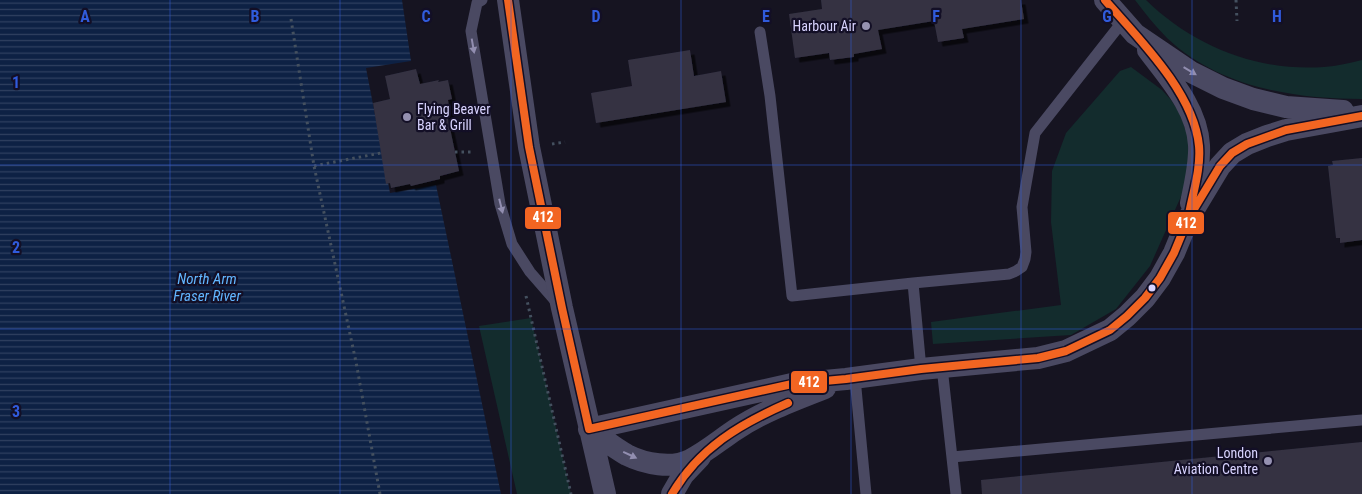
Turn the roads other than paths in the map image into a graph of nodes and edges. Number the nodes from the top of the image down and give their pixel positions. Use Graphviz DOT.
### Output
graph roads {
  1 [pos="482,0"];
  2 [pos="508,0"];
  3 [pos="1105,0"];
  4 [pos="1129,27"];
  5 [pos="760,32"];
  6 [pos="1362,110"];
  7 [pos="1362,116"];
  8 [pos="1188,219"];
  9 [pos="913,283"];
  10 [pos="562,308"];
  11 [pos="932,368"];
  12 [pos="850,378"];
  13 [pos="1362,420"];
  14 [pos="589,429"];
  15 [pos="713,446"];
  16 [pos="952,457"];
  17 [pos="605,494"];
  18 [pos="672,494"];
  19 [pos="866,494"];
  20 [pos="956,494"];
  1 -- 10 [label="lane, one-way"];
  2 -- 10 [label="street"];
  3 -- 4 [label="street"];
  4 -- 6 [label="street, one-way"];
  4 -- 8 [label="street"];
  4 -- 9 [label="lane"];
  5 -- 9 [label="lane"];
  7 -- 8 [label="street"];
  8 -- 11 [label="street"];
  9 -- 11 [label="lane"];
  10 -- 14 [label="street"];
  11 -- 12 [label="street"];
  11 -- 16 [label="lane"];
  12 -- 14 [label="street"];
  12 -- 15 [label="street"];
  12 -- 19 [label="lane"];
  13 -- 16 [label="lane"];
  14 -- 15 [label="street, one-way"];
  14 -- 17 [label="street"];
  15 -- 18 [label="street"];
  16 -- 20 [label="lane"];
}
